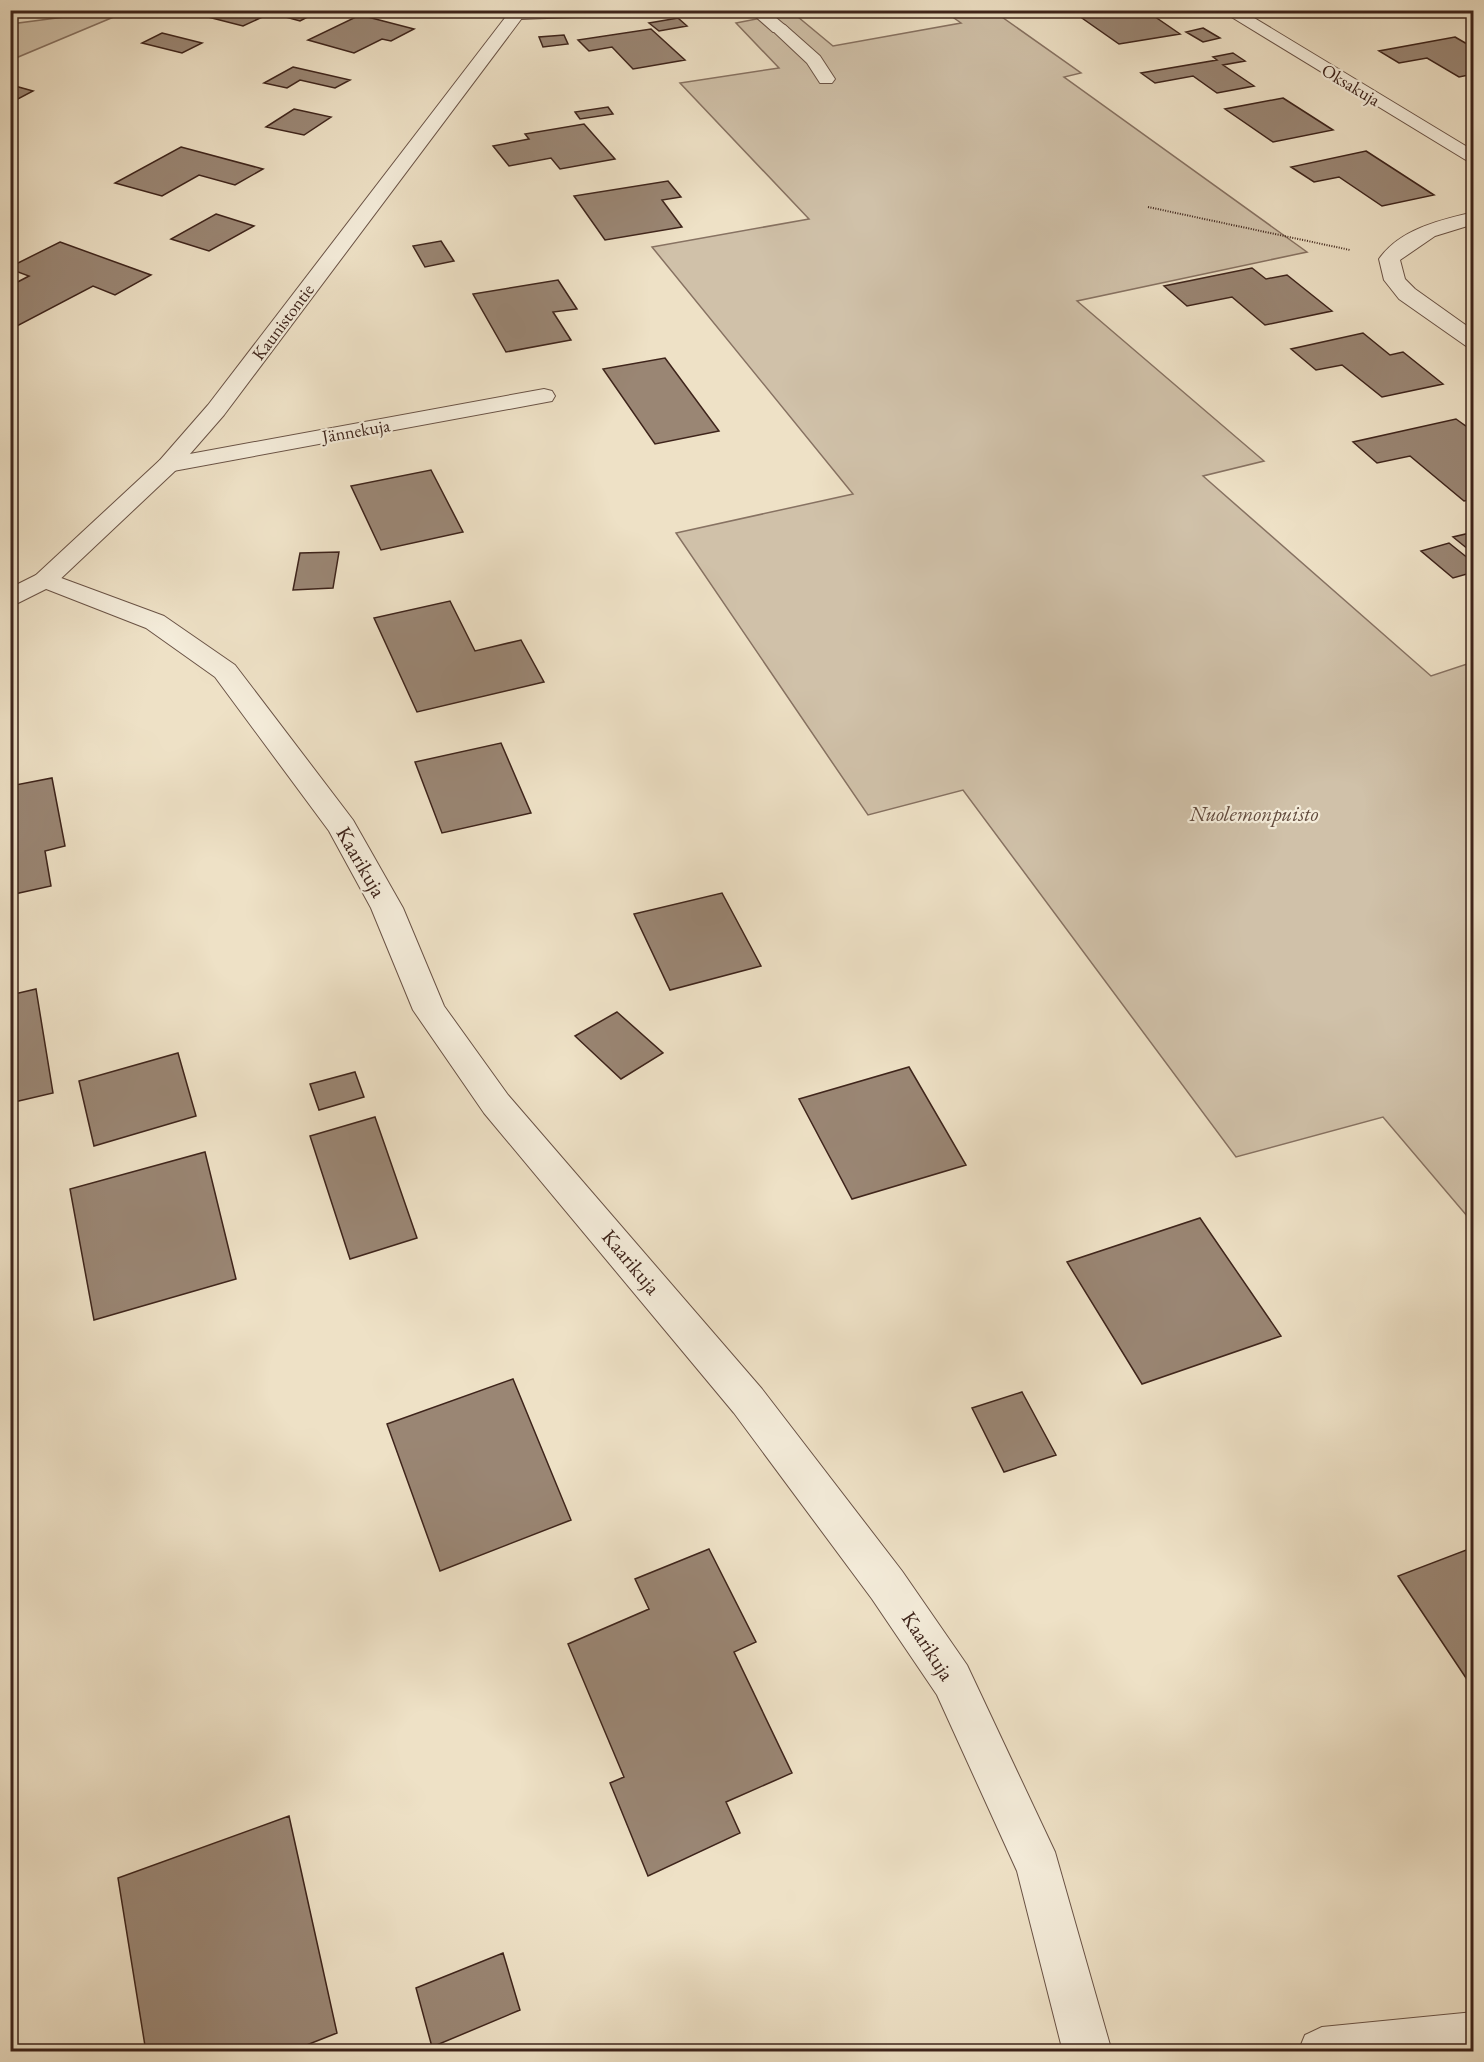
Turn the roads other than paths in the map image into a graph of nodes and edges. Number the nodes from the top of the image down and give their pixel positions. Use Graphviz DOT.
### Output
graph roads {
  1 [pos="634,10"];
  2 [pos="756,10"];
  3 [pos="1228,10"];
  4 [pos="514,12"];
  5 [pos="779,28"];
  6 [pos="826,79"];
  7 [pos="1473,159"];
  8 [pos="1473,218"];
  9 [pos="1473,341"];
  10 [pos="544,396"];
  11 [pos="168,465"];
  12 [pos="45,580"];
  13 [pos="10,599"];
  14 [pos="1473,2036"];
  15 [pos="1088,2052"];
  16 [pos="1322,2052"];
  1 -- 4 [label="street"];
  2 -- 5 [label="street"];
  3 -- 7 [label="street, Oksakuja"];
  4 -- 11 [label="street, Kaunistontie"];
  5 -- 6 [label="lane"];
  8 -- 9 [label="street"];
  10 -- 11 [label="street, Jännekuja"];
  11 -- 12 [label="street, Kaunistontie"];
  12 -- 13 [label="street, Kaunistontie"];
  12 -- 15 [label="street, Kaarikuja"];
  14 -- 16 [label="street"];
}
